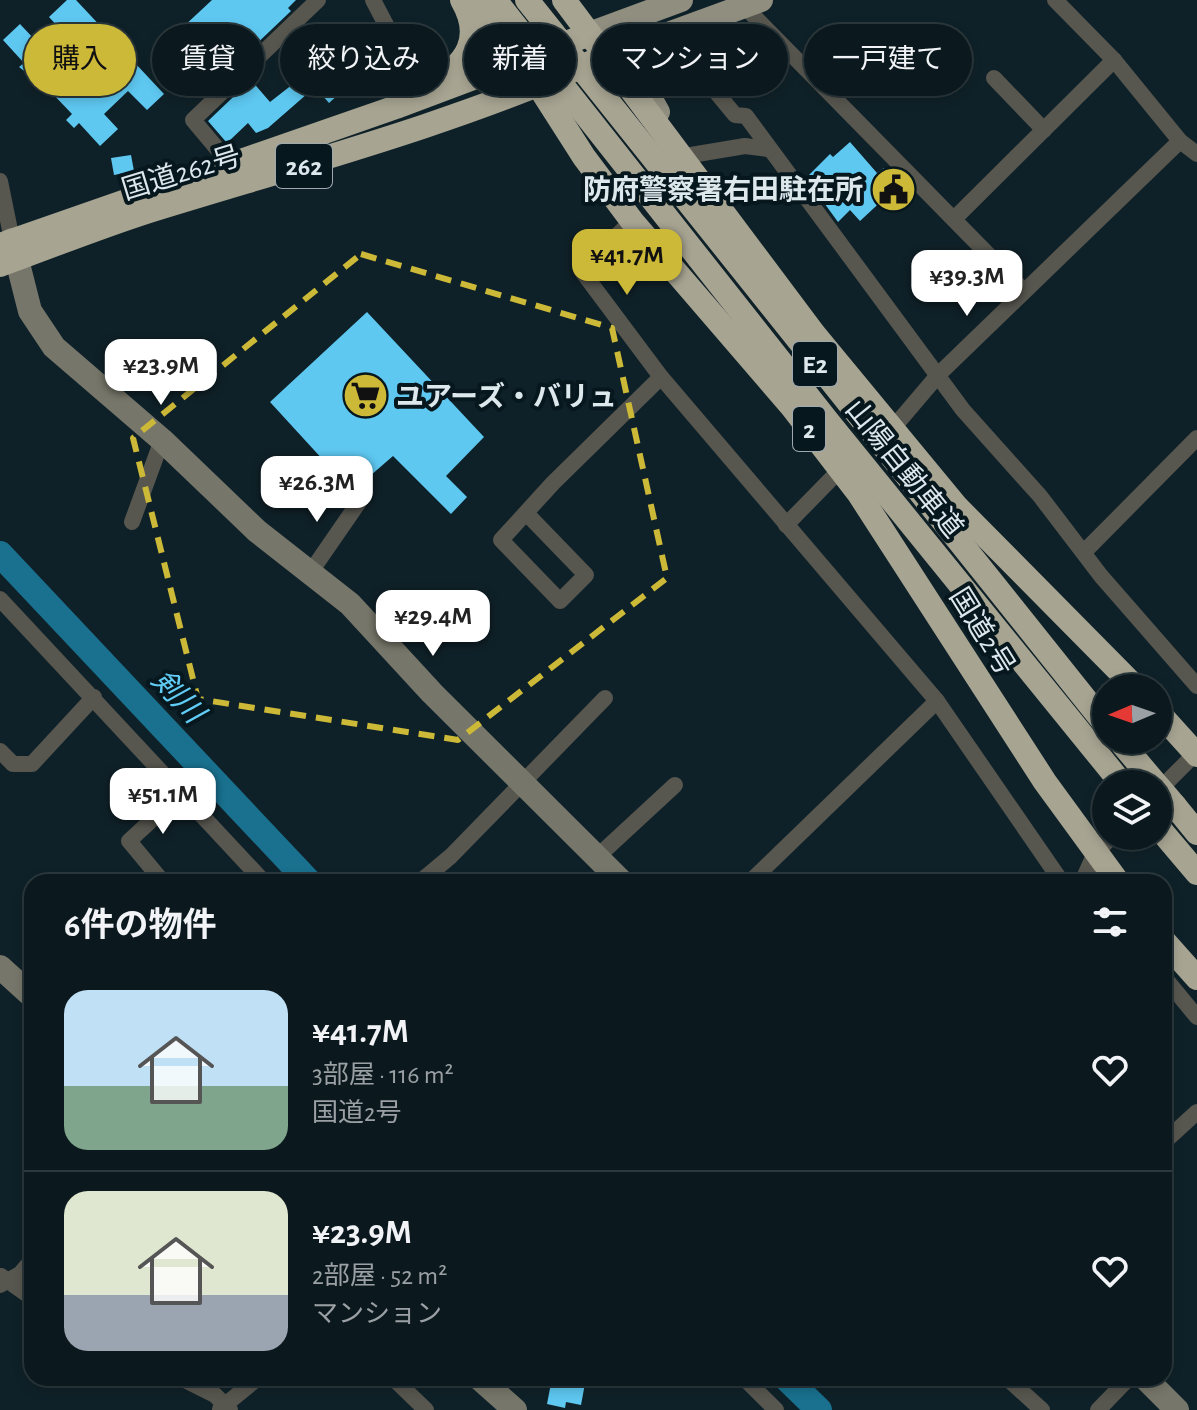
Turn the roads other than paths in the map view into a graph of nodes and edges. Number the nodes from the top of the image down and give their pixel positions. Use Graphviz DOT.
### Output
graph roads {
  1 [pos="318,0"];
  2 [pos="373,0"];
  3 [pos="462,0"];
  4 [pos="470,0"];
  5 [pos="495,0"];
  6 [pos="514,0"];
  7 [pos="527,0"];
  8 [pos="564,0"];
  9 [pos="681,0"];
  10 [pos="1055,0"];
  11 [pos="753,3"];
  12 [pos="386,24"];
  13 [pos="490,24"];
  14 [pos="518,24"];
  15 [pos="707,24"];
  16 [pos="589,34"];
  17 [pos="592,38"];
  18 [pos="576,39"];
  19 [pos="1114,60"];
  20 [pos="994,78"];
  21 [pos="464,80"];
  22 [pos="505,96"];
  23 [pos="513,96"];
  24 [pos="547,96"];
  25 [pos="634,96"];
  26 [pos="649,96"];
  27 [pos="719,96"];
  28 [pos="503,100"];
  29 [pos="396,107"];
  30 [pos="1044,130"];
  31 [pos="1180,141"];
  32 [pos="674,149"];
  33 [pos="768,149"];
  34 [pos="1197,154"];
  35 [pos="230,164"];
  36 [pos="0,181"];
  37 [pos="954,219"];
  38 [pos="632,221"];
  39 [pos="7,252"];
  40 [pos="1024,291"];
  41 [pos="939,374"];
  42 [pos="661,377"];
  43 [pos="899,421"];
  44 [pos="1197,438"];
  45 [pos="162,440"];
  46 [pos="832,478"];
  47 [pos="361,499"];
  48 [pos="527,514"];
  49 [pos="132,522"];
  50 [pos="786,525"];
  51 [pos="1084,552"];
  52 [pos="310,573"];
  53 [pos="0,599"];
  54 [pos="1122,674"];
  55 [pos="1197,686"];
  56 [pos="94,697"];
  57 [pos="605,698"];
  58 [pos="937,701"];
  59 [pos="1092,707"];
  60 [pos="1172,727"];
  61 [pos="0,751"];
  62 [pos="1131,754"];
  63 [pos="1197,754"];
  64 [pos="1111,770"];
  65 [pos="1144,770"];
  66 [pos="1172,781"];
  67 [pos="521,783"];
  68 [pos="675,785"];
  69 [pos="182,792"];
  70 [pos="1172,804"];
  71 [pos="1092,830"];
  72 [pos="1197,833"];
  73 [pos="1172,844"];
  74 [pos="1101,850"];
  75 [pos="1106,850"];
  76 [pos="596,858"];
  77 [pos="1197,873"];
  78 [pos="156,874"];
  79 [pos="257,874"];
  80 [pos="428,874"];
  81 [pos="613,874"];
  82 [pos="758,874"];
  83 [pos="1056,874"];
  84 [pos="1087,874"];
  85 [pos="1115,874"];
  86 [pos="1172,950"];
  87 [pos="0,967"];
  88 [pos="1197,978"];
  89 [pos="1172,987"];
  90 [pos="24,989"];
  91 [pos="1197,1017"];
  92 [pos="1197,1112"];
  93 [pos="1172,1135"];
  94 [pos="24,1269"];
  95 [pos="2,1280"];
  96 [pos="24,1293"];
  97 [pos="193,1386"];
  98 [pos="249,1386"];
  99 [pos="401,1386"];
  100 [pos="488,1386"];
  101 [pos="752,1386"];
  102 [pos="1016,1386"];
  103 [pos="1121,1386"];
  104 [pos="1153,1386"];
  105 [pos="225,1408"];
  106 [pos="426,1410"];
  107 [pos="515,1410"];
  108 [pos="776,1410"];
  109 [pos="1042,1410"];
  110 [pos="1098,1410"];
  111 [pos="1177,1410"];
  1 -- 35 [label="street"];
  2 -- 12 [label="street"];
  3 -- 29 [label="highway"];
  4 -- 13 [label="highway, 国道2号 / 2"];
  5 -- 64 [label="highway, 山陽自動車道 / E2, bridge"];
  6 -- 14 [label="highway"];
  7 -- 59 [label="highway, 山陽自動車道 / E2, bridge"];
  8 -- 16 [label="highway, 2"];
  9 -- 16 [label="main road"];
  10 -- 19 [label="street"];
  11 -- 15 [label="main road"];
  11 -- 37 [label="street"];
  16 -- 17 [label="highway, 2"];
  16 -- 18 [label="highway, 国道262号 / 262"];
  19 -- 30 [label="street"];
  19 -- 31 [label="street"];
  20 -- 30 [label="street"];
  21 -- 29 [label="highway, 国道262号 / 262"];
  22 -- 28 [label="highway"];
  23 -- 28 [label="highway, 国道262号 / 262"];
  24 -- 38 [label="highway, 国道2号 / 2"];
  25 -- 32 [label="highway, 2"];
  26 -- 32 [label="main road"];
  27 -- 33 [label="street"];
  28 -- 39 [label="highway, 国道262号 / 262"];
  29 -- 35 [label="highway, 国道262号 / 262"];
  30 -- 37 [label="street"];
  31 -- 34 [label="street"];
  31 -- 40 [label="street"];
  32 -- 33 [label="street"];
  32 -- 54 [label="highway, 2"];
  33 -- 41 [label="street"];
  35 -- 39 [label="highway, 国道262号 / 262"];
  36 -- 39 [label="street"];
  37 -- 40 [label="street"];
  38 -- 42 [label="street"];
  38 -- 71 [label="highway, 国道2号 / 2"];
  39 -- 45 [label="street"];
  40 -- 41 [label="street"];
  41 -- 43 [label="street"];
  41 -- 51 [label="street"];
  42 -- 48 [label="street"];
  42 -- 50 [label="street"];
  44 -- 51 [label="street"];
  45 -- 49 [label="street"];
  45 -- 52 [label="street"];
  46 -- 50 [label="street"];
  47 -- 52 [label="street"];
  48 -- 48 [label="street"];
  50 -- 58 [label="street"];
  51 -- 55 [label="street"];
  52 -- 67 [label="street"];
  53 -- 56 [label="street"];
  56 -- 61 [label="street"];
  56 -- 69 [label="street"];
  57 -- 67 [label="street"];
  58 -- 82 [label="street"];
  58 -- 83 [label="street"];
  60 -- 63 [label="highway"];
  62 -- 65 [label="highway"];
  63 -- 66 [label="street"];
  67 -- 76 [label="street"];
  67 -- 80 [label="street"];
  68 -- 76 [label="street"];
  69 -- 78 [label="street"];
  69 -- 79 [label="street"];
  70 -- 72 [label="highway"];
  73 -- 77 [label="highway"];
  74 -- 84 [label="street"];
  75 -- 85 [label="highway, 国道2号 / 2"];
  76 -- 81 [label="street"];
  86 -- 88 [label="highway"];
  87 -- 90 [label="street"];
  89 -- 91 [label="street"];
  92 -- 93 [label="street"];
  94 -- 95 [label="street"];
  95 -- 96 [label="street"];
  97 -- 105 [label="street"];
  98 -- 105 [label="street"];
  99 -- 106 [label="street"];
  100 -- 107 [label="street"];
  101 -- 108 [label="street"];
  102 -- 109 [label="street"];
  103 -- 110 [label="street"];
  104 -- 111 [label="street"];
}
